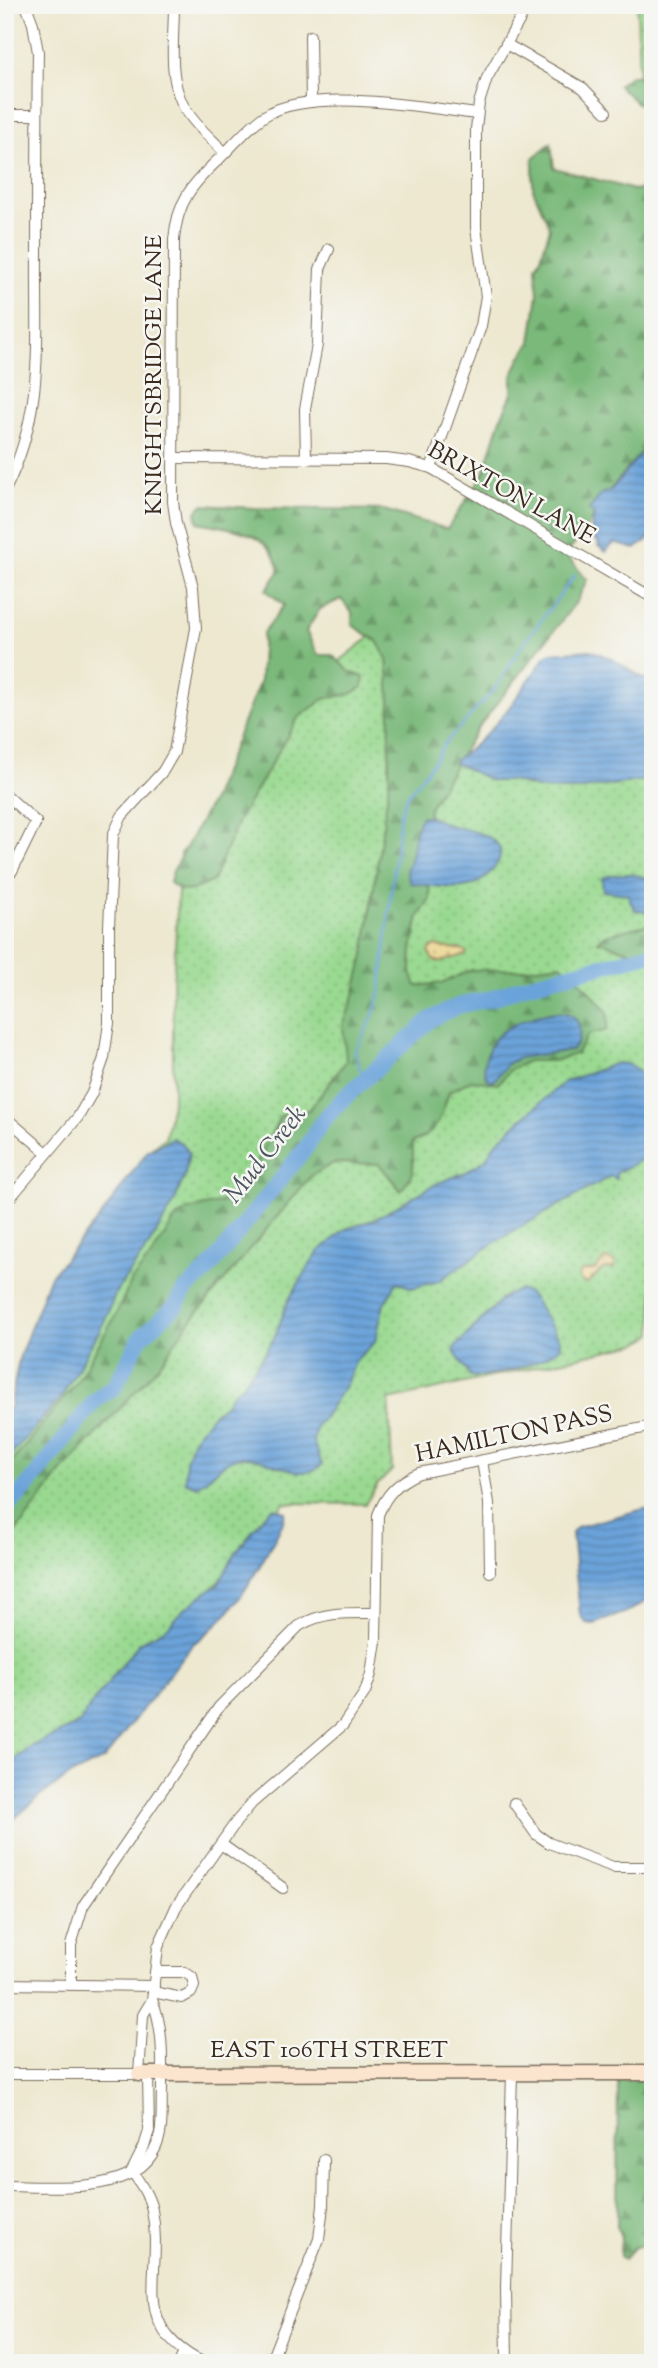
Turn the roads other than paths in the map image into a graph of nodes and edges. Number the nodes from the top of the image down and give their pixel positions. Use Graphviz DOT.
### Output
graph roads {
  1 [pos="26,5"];
  2 [pos="174,5"];
  3 [pos="528,5"];
  4 [pos="310,36"];
  5 [pos="506,44"];
  6 [pos="311,102"];
  7 [pos="606,112"];
  8 [pos="477,114"];
  9 [pos="5,115"];
  10 [pos="37,115"];
  11 [pos="225,153"];
  12 [pos="329,249"];
  13 [pos="173,458"];
  14 [pos="306,459"];
  15 [pos="431,468"];
  16 [pos="5,490"];
  17 [pos="653,598"];
  18 [pos="5,794"];
  19 [pos="5,877"];
  20 [pos="5,1117"];
  21 [pos="47,1153"];
  22 [pos="5,1204"];
  23 [pos="653,1426"];
  24 [pos="482,1461"];
  25 [pos="490,1572"];
  26 [pos="376,1613"];
  27 [pos="514,1804"];
  28 [pos="221,1844"];
  29 [pos="653,1867"];
  30 [pos="283,1888"];
  31 [pos="155,1972"];
  32 [pos="5,1984"];
  33 [pos="71,1984"];
  34 [pos="153,1993"];
  35 [pos="653,2073"];
  36 [pos="5,2074"];
  37 [pos="149,2074"];
  38 [pos="512,2074"];
  39 [pos="324,2160"];
  40 [pos="132,2171"];
  41 [pos="5,2186"];
  42 [pos="182,2358"];
  43 [pos="204,2363"];
  44 [pos="270,2363"];
  45 [pos="507,2363"];
  1 -- 10 [label="street"];
  2 -- 11 [label="street"];
  3 -- 5 [label="street"];
  4 -- 6 [label="street"];
  5 -- 7 [label="street"];
  5 -- 8 [label="street"];
  6 -- 8 [label="street, KNIGHTSBRIDGE LANE"];
  6 -- 11 [label="street, KNIGHTSBRIDGE LANE"];
  8 -- 15 [label="street"];
  9 -- 10 [label="street"];
  10 -- 16 [label="street"];
  11 -- 13 [label="street, KNIGHTSBRIDGE LANE"];
  12 -- 14 [label="street"];
  13 -- 14 [label="street, BRIXTON LANE"];
  13 -- 21 [label="street, KNIGHTSBRIDGE LANE"];
  14 -- 15 [label="street, BRIXTON LANE"];
  15 -- 17 [label="street, BRIXTON LANE"];
  18 -- 19 [label="street"];
  20 -- 21 [label="street"];
  21 -- 22 [label="street, KNIGHTSBRIDGE LANE"];
  23 -- 24 [label="street, HAMILTON PASS"];
  24 -- 25 [label="street"];
  24 -- 26 [label="street, HAMILTON PASS"];
  26 -- 28 [label="street, HAMILTON PASS"];
  26 -- 33 [label="street"];
  27 -- 29 [label="street"];
  28 -- 30 [label="street"];
  28 -- 31 [label="street, HAMILTON PASS"];
  31 -- 34 [label="street, HAMILTON PASS"];
  31 -- 34 [label="street"];
  32 -- 33 [label="street"];
  33 -- 34 [label="street"];
  34 -- 37 [label="street, HAMILTON PASS"];
  34 -- 37 [label="street, HAMILTON PASS"];
  35 -- 38 [label="street, EAST 106TH STREET"];
  36 -- 37 [label="street, EAST 106TH STREET"];
  37 -- 38 [label="street, EAST 106TH STREET"];
  37 -- 40 [label="street"];
  38 -- 45 [label="street"];
  39 -- 44 [label="street"];
  40 -- 41 [label="street"];
  40 -- 42 [label="street"];
  42 -- 43 [label="street"];
}
